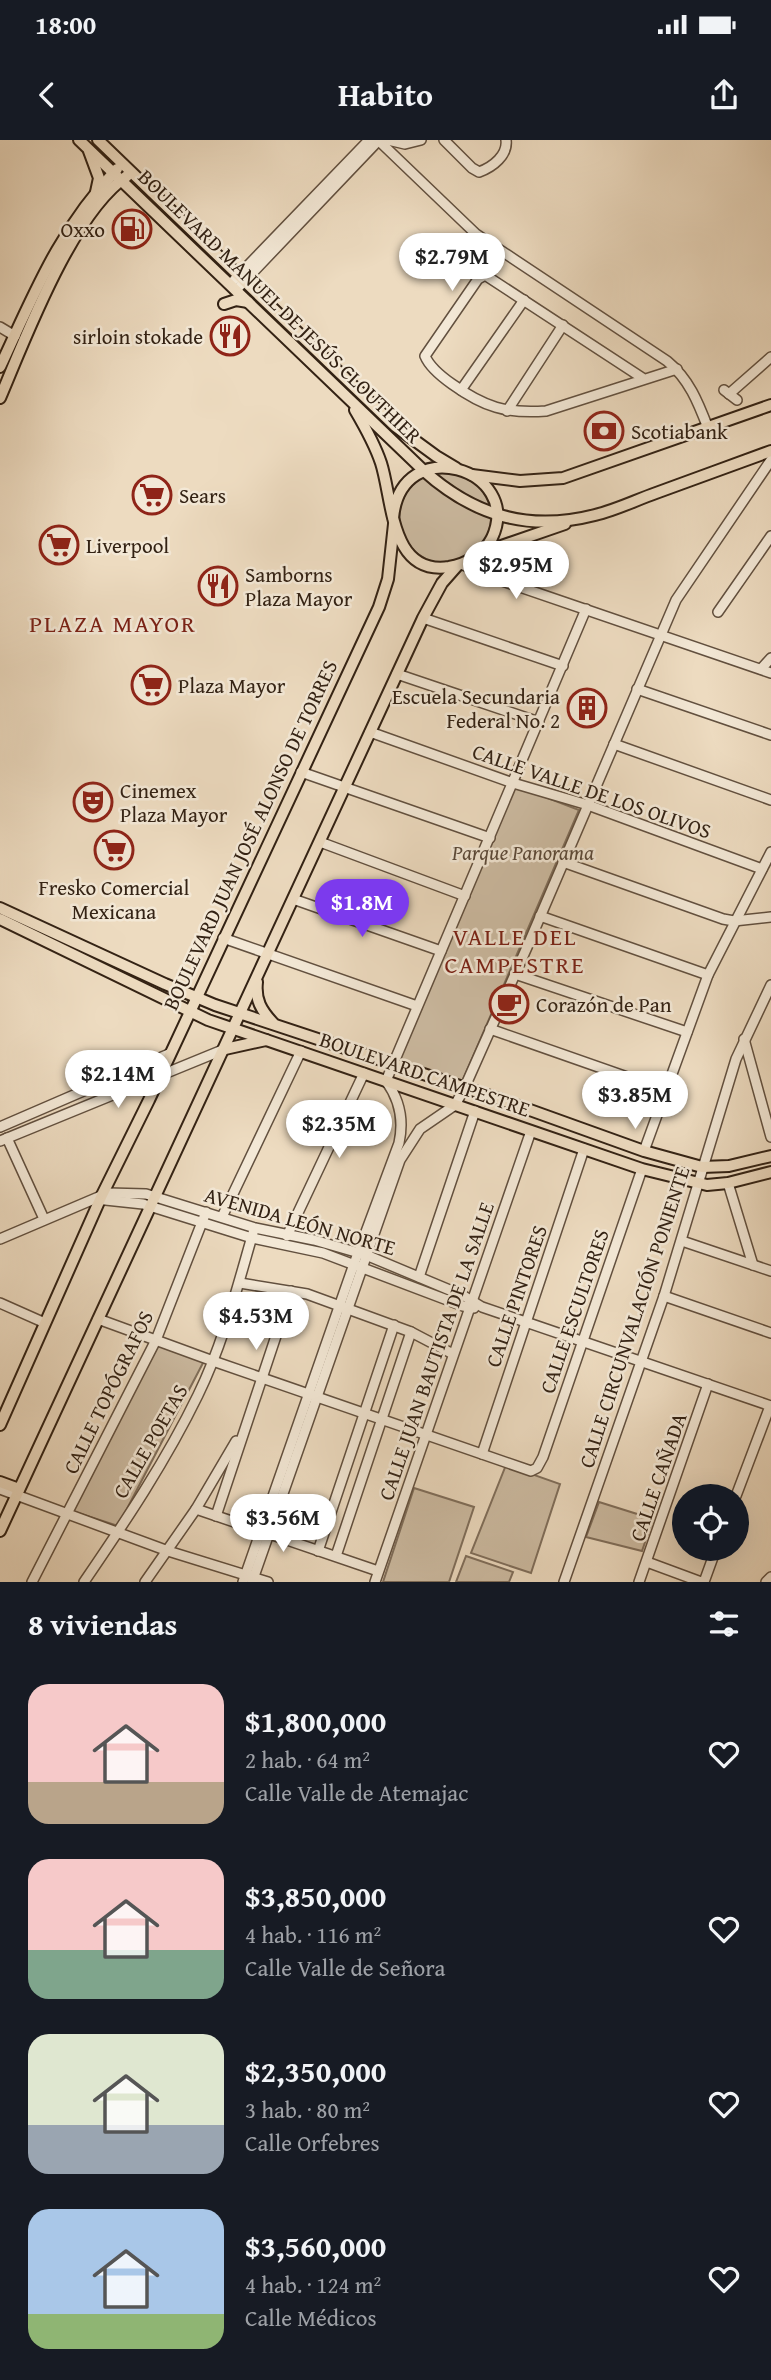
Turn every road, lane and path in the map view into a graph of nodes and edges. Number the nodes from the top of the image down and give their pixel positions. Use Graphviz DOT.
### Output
graph roads {
  1 [pos="79,140"];
  2 [pos="98,140"];
  3 [pos="369,140"];
  4 [pos="379,140"];
  5 [pos="388,140"];
  6 [pos="418,140"];
  7 [pos="444,140"];
  8 [pos="506,140"];
  9 [pos="88,148"];
  10 [pos="122,163"];
  11 [pos="132,173"];
  12 [pos="117,177"];
  13 [pos="134,193"];
  14 [pos="98,198"];
  15 [pos="242,279"];
  16 [pos="233,288"];
  17 [pos="524,300"];
  18 [pos="248,302"];
  19 [pos="224,304"];
  20 [pos="563,325"];
  21 [pos="0,327"];
  22 [pos="15,336"];
  23 [pos="771,357"];
  24 [pos="0,367"];
  25 [pos="677,369"];
  26 [pos="644,379"];
  27 [pos="461,390"];
  28 [pos="345,395"];
  29 [pos="730,395"];
  30 [pos="0,398"];
  31 [pos="771,405"];
  32 [pos="507,411"];
  33 [pos="708,428"];
  34 [pos="771,452"];
  35 [pos="771,460"];
  36 [pos="456,468"];
  37 [pos="423,470"];
  38 [pos="471,474"];
  39 [pos="496,515"];
  40 [pos="596,515"];
  41 [pos="393,521"];
  42 [pos="771,536"];
  43 [pos="478,554"];
  44 [pos="459,565"];
  45 [pos="586,609"];
  46 [pos="718,612"];
  47 [pos="423,618"];
  48 [pos="661,635"];
  49 [pos="771,658"];
  50 [pos="563,666"];
  51 [pos="761,669"];
  52 [pos="771,673"];
  53 [pos="397,674"];
  54 [pos="637,689"];
  55 [pos="539,722"];
  56 [pos="370,732"];
  57 [pos="771,735"];
  58 [pos="614,744"];
  59 [pos="301,772"];
  60 [pos="513,783"];
  61 [pos="344,788"];
  62 [pos="771,800"];
  63 [pos="588,806"];
  64 [pos="490,838"];
  65 [pos="320,842"];
  66 [pos="771,852"];
  67 [pos="563,862"];
  68 [pos="762,869"];
  69 [pos="465,896"];
  70 [pos="293,899"];
  71 [pos="0,908"];
  72 [pos="541,916"];
  73 [pos="771,917"];
  74 [pos="0,919"];
  75 [pos="734,921"];
  76 [pos="45,935"];
  77 [pos="223,938"];
  78 [pos="441,951"];
  79 [pos="268,955"];
  80 [pos="515,974"];
  81 [pos="708,975"];
  82 [pos="257,977"];
  83 [pos="771,985"];
  84 [pos="196,997"];
  85 [pos="417,1006"];
  86 [pos="190,1011"];
  87 [pos="241,1014"];
  88 [pos="278,1024"];
  89 [pos="234,1027"];
  90 [pos="490,1029"];
  91 [pos="687,1032"];
  92 [pos="744,1039"];
  93 [pos="272,1041"];
  94 [pos="225,1049"];
  95 [pos="301,1051"];
  96 [pos="169,1054"];
  97 [pos="393,1064"];
  98 [pos="364,1073"];
  99 [pos="159,1078"];
  100 [pos="386,1080"];
  101 [pos="464,1089"];
  102 [pos="667,1091"];
  103 [pos="455,1105"];
  104 [pos="475,1111"];
  105 [pos="0,1127"];
  106 [pos="531,1131"];
  107 [pos="771,1137"];
  108 [pos="4,1140"];
  109 [pos="584,1149"];
  110 [pos="644,1151"];
  111 [pos="771,1156"];
  112 [pos="702,1167"];
  113 [pos="642,1169"];
  114 [pos="771,1172"];
  115 [pos="728,1183"];
  116 [pos="698,1184"];
  117 [pos="98,1198"];
  118 [pos="149,1200"];
  119 [pos="206,1212"];
  120 [pos="222,1217"];
  121 [pos="44,1219"];
  122 [pos="202,1223"];
  123 [pos="255,1228"];
  124 [pos="287,1236"];
  125 [pos="252,1238"];
  126 [pos="0,1239"];
  127 [pos="682,1241"];
  128 [pos="362,1254"];
  129 [pos="358,1265"];
  130 [pos="753,1265"];
  131 [pos="771,1270"];
  132 [pos="419,1277"];
  133 [pos="240,1283"];
  134 [pos="291,1291"];
  135 [pos="664,1296"];
  136 [pos="0,1303"];
  137 [pos="472,1304"];
  138 [pos="343,1307"];
  139 [pos="98,1319"];
  140 [pos="526,1322"];
  141 [pos="45,1323"];
  142 [pos="394,1325"];
  143 [pos="411,1332"];
  144 [pos="771,1333"];
  145 [pos="156,1340"];
  146 [pos="582,1340"];
  147 [pos="453,1354"];
  148 [pos="640,1360"];
  149 [pos="213,1361"];
  150 [pos="263,1378"];
  151 [pos="708,1384"];
  152 [pos="314,1396"];
  153 [pos="771,1406"];
  154 [pos="364,1412"];
  155 [pos="382,1418"];
  156 [pos="247,1421"];
  157 [pos="0,1425"];
  158 [pos="426,1433"];
  159 [pos="482,1454"];
  160 [pos="0,1482"];
  161 [pos="741,1484"];
  162 [pos="0,1489"];
  163 [pos="18,1492"];
  164 [pos="196,1509"];
  165 [pos="66,1515"];
  166 [pos="216,1516"];
  167 [pos="0,1531"];
  168 [pos="118,1532"];
  169 [pos="266,1532"];
  170 [pos="168,1551"];
  171 [pos="318,1551"];
  172 [pos="335,1556"];
  173 [pos="711,1561"];
  174 [pos="647,1562"];
  175 [pos="379,1571"];
  176 [pos="771,1577"];
  177 [pos="249,1579"];
  178 [pos="32,1582"];
  179 [pos="84,1582"];
  180 [pos="145,1582"];
  181 [pos="268,1582"];
  182 [pos="375,1582"];
  183 [pos="564,1582"];
  184 [pos="639,1582"];
  185 [pos="702,1582"];
  186 [pos="766,1582"];
  1 -- 9 [label="main road, BOULEVARD MANUEL DE JESÚS CLOUTHIER"];
  2 -- 10 [label="main road, BOULEVARD MANUEL DE JESÚS CLOUTHIER"];
  3 -- 15 [label="street"];
  4 -- 15 [label="street"];
  4 -- 25 [label="street"];
  5 -- 6 [label="street"];
  7 -- 8 [label="street"];
  9 -- 12 [label="main road, BOULEVARD MANUEL DE JESÚS CLOUTHIER"];
  9 -- 14 [label="main road"];
  10 -- 11 [label="main road, BOULEVARD MANUEL DE JESÚS CLOUTHIER"];
  10 -- 12 [label="main road"];
  11 -- 12 [label="main road"];
  11 -- 15 [label="main road, BOULEVARD MANUEL DE JESÚS CLOUTHIER"];
  12 -- 13 [label="main road, BOULEVARD MANUEL DE JESÚS CLOUTHIER"];
  12 -- 14 [label="main road"];
  13 -- 14 [label="main road"];
  13 -- 16 [label="main road, BOULEVARD MANUEL DE JESÚS CLOUTHIER"];
  14 -- 22 [label="main road"];
  14 -- 30 [label="main road"];
  15 -- 16 [label="street"];
  15 -- 36 [label="main road, BOULEVARD MANUEL DE JESÚS CLOUTHIER"];
  16 -- 18 [label="main road, BOULEVARD MANUEL DE JESÚS CLOUTHIER"];
  17 -- 20 [label="street"];
  17 -- 27 [label="street"];
  17 -- 27 [label="street"];
  18 -- 19 [label="main road"];
  18 -- 28 [label="main road, BOULEVARD MANUEL DE JESÚS CLOUTHIER"];
  20 -- 26 [label="street"];
  20 -- 32 [label="street"];
  21 -- 22 [label="street"];
  22 -- 24 [label="main road"];
  23 -- 29 [label="street"];
  25 -- 26 [label="street"];
  25 -- 33 [label="street"];
  26 -- 32 [label="street"];
  27 -- 32 [label="street"];
  28 -- 37 [label="main road, BOULEVARD MANUEL DE JESÚS CLOUTHIER"];
  28 -- 41 [label="main road"];
  31 -- 33 [label="main road"];
  33 -- 38 [label="main road"];
  34 -- 40 [label="main road"];
  35 -- 48 [label="street"];
  36 -- 37 [label="main road"];
  36 -- 38 [label="main road"];
  37 -- 39 [label="main road"];
  37 -- 41 [label="main road"];
  38 -- 39 [label="main road"];
  39 -- 40 [label="main road"];
  39 -- 43 [label="main road"];
  40 -- 43 [label="main road"];
  41 -- 44 [label="main road"];
  41 -- 59 [label="main road, BOULEVARD JUAN JOSÉ ALONSO DE TORRES"];
  42 -- 46 [label="street"];
  43 -- 44 [label="main road"];
  44 -- 45 [label="street"];
  44 -- 47 [label="main road"];
  45 -- 48 [label="street"];
  45 -- 50 [label="street"];
  47 -- 50 [label="street"];
  47 -- 53 [label="main road"];
  48 -- 51 [label="street"];
  48 -- 54 [label="street"];
  49 -- 51 [label="street"];
  50 -- 55 [label="street"];
  51 -- 52 [label="street"];
  53 -- 55 [label="street"];
  53 -- 56 [label="main road"];
  54 -- 57 [label="street"];
  54 -- 58 [label="street"];
  55 -- 60 [label="street"];
  56 -- 60 [label="street, CALLE VALLE DE LOS OLIVOS"];
  56 -- 61 [label="main road"];
  58 -- 62 [label="street"];
  58 -- 63 [label="street"];
  59 -- 61 [label="street"];
  59 -- 77 [label="main road, BOULEVARD JUAN JOSÉ ALONSO DE TORRES"];
  60 -- 63 [label="street, CALLE VALLE DE LOS OLIVOS"];
  60 -- 64 [label="street"];
  61 -- 64 [label="street"];
  61 -- 65 [label="main road"];
  63 -- 67 [label="street"];
  63 -- 68 [label="street, CALLE VALLE DE LOS OLIVOS"];
  64 -- 69 [label="street"];
  65 -- 69 [label="street"];
  65 -- 70 [label="main road"];
  66 -- 68 [label="street"];
  67 -- 72 [label="street"];
  67 -- 75 [label="street"];
  68 -- 75 [label="street"];
  69 -- 78 [label="street"];
  70 -- 78 [label="street"];
  70 -- 79 [label="main road"];
  71 -- 76 [label="main road"];
  72 -- 80 [label="street"];
  72 -- 81 [label="street"];
  73 -- 75 [label="street"];
  74 -- 76 [label="main road"];
  75 -- 81 [label="street"];
  76 -- 84 [label="main road, BOULEVARD CAMPESTRE"];
  76 -- 86 [label="main road, BOULEVARD CAMPESTRE"];
  77 -- 79 [label="street"];
  77 -- 84 [label="main road, BOULEVARD JUAN JOSÉ ALONSO DE TORRES"];
  78 -- 85 [label="street"];
  79 -- 82 [label="main road"];
  79 -- 85 [label="street"];
  80 -- 90 [label="street"];
  80 -- 91 [label="street"];
  81 -- 91 [label="street"];
  82 -- 87 [label="main road"];
  82 -- 88 [label="main road"];
  83 -- 92 [label="street, CALLE CIRCUNVALACIÓN PONIENTE"];
  84 -- 86 [label="main road, BOULEVARD JUAN JOSÉ ALONSO DE TORRES"];
  84 -- 87 [label="main road, BOULEVARD CAMPESTRE"];
  85 -- 97 [label="street"];
  86 -- 89 [label="main road, BOULEVARD CAMPESTRE"];
  86 -- 96 [label="main road, BOULEVARD JUAN JOSÉ ALONSO DE TORRES"];
  87 -- 88 [label="main road, BOULEVARD CAMPESTRE"];
  87 -- 89 [label="main road"];
  88 -- 93 [label="main road"];
  88 -- 97 [label="main road, BOULEVARD CAMPESTRE"];
  89 -- 93 [label="main road, BOULEVARD CAMPESTRE"];
  89 -- 94 [label="main road"];
  90 -- 101 [label="street"];
  90 -- 102 [label="street"];
  91 -- 102 [label="street"];
  92 -- 107 [label="street"];
  92 -- 112 [label="street, CALLE CIRCUNVALACIÓN PONIENTE"];
  93 -- 94 [label="main road"];
  93 -- 95 [label="main road, BOULEVARD CAMPESTRE"];
  94 -- 99 [label="street"];
  94 -- 118 [label="main road"];
  95 -- 98 [label="main road, BOULEVARD CAMPESTRE"];
  95 -- 120 [label="street"];
  96 -- 99 [label="main road, BOULEVARD JUAN JOSÉ ALONSO DE TORRES"];
  96 -- 105 [label="street"];
  97 -- 100 [label="street"];
  97 -- 101 [label="main road, BOULEVARD CAMPESTRE"];
  98 -- 100 [label="main road, BOULEVARD CAMPESTRE"];
  98 -- 124 [label="street"];
  99 -- 108 [label="street"];
  99 -- 117 [label="main road, BOULEVARD JUAN JOSÉ ALONSO DE TORRES"];
  100 -- 103 [label="main road, BOULEVARD CAMPESTRE"];
  100 -- 128 [label="street"];
  101 -- 103 [label="street"];
  101 -- 110 [label="main road, BOULEVARD CAMPESTRE"];
  102 -- 110 [label="street"];
  103 -- 104 [label="main road, BOULEVARD CAMPESTRE"];
  103 -- 128 [label="street"];
  104 -- 106 [label="main road, BOULEVARD CAMPESTRE"];
  104 -- 132 [label="street"];
  106 -- 109 [label="main road, BOULEVARD CAMPESTRE"];
  106 -- 137 [label="street, CALLE JUAN BAUTISTA DE LA SALLE"];
  108 -- 121 [label="street"];
  109 -- 113 [label="main road, BOULEVARD CAMPESTRE"];
  109 -- 140 [label="street, CALLE PINTORES"];
  110 -- 112 [label="main road, BOULEVARD CAMPESTRE"];
  111 -- 112 [label="main road, BOULEVARD CAMPESTRE"];
  112 -- 116 [label="street, CALLE CIRCUNVALACIÓN PONIENTE"];
  113 -- 116 [label="main road, BOULEVARD CAMPESTRE"];
  113 -- 146 [label="street, CALLE ESCULTORES"];
  114 -- 115 [label="main road, BOULEVARD CAMPESTRE"];
  115 -- 116 [label="main road, BOULEVARD CAMPESTRE"];
  115 -- 130 [label="street"];
  116 -- 127 [label="street, CALLE CIRCUNVALACIÓN PONIENTE"];
  117 -- 118 [label="street, AVENIDA LEÓN NORTE"];
  117 -- 121 [label="street"];
  117 -- 141 [label="main road, BOULEVARD JUAN JOSÉ ALONSO DE TORRES"];
  118 -- 119 [label="street, AVENIDA LEÓN NORTE"];
  118 -- 122 [label="street, AVENIDA LEÓN NORTE"];
  118 -- 139 [label="main road"];
  119 -- 120 [label="street, AVENIDA LEÓN NORTE"];
  119 -- 122 [label="street, CALLE TOPÓGRAFOS"];
  120 -- 123 [label="street, AVENIDA LEÓN NORTE"];
  121 -- 126 [label="street"];
  122 -- 125 [label="street, AVENIDA LEÓN NORTE"];
  122 -- 145 [label="street, CALLE TOPÓGRAFOS"];
  123 -- 124 [label="street, AVENIDA LEÓN NORTE"];
  123 -- 125 [label="street, CALLE POETAS"];
  124 -- 128 [label="street, AVENIDA LEÓN NORTE"];
  125 -- 129 [label="street, AVENIDA LEÓN NORTE"];
  125 -- 133 [label="street, CALLE POETAS"];
  127 -- 130 [label="street"];
  127 -- 135 [label="street, CALLE CIRCUNVALACIÓN PONIENTE"];
  128 -- 129 [label="street"];
  128 -- 132 [label="street, AVENIDA LEÓN NORTE"];
  129 -- 137 [label="street, AVENIDA LEÓN NORTE"];
  129 -- 138 [label="street"];
  130 -- 131 [label="street"];
  132 -- 137 [label="street, AVENIDA LEÓN NORTE"];
  133 -- 134 [label="street"];
  133 -- 149 [label="street, CALLE POETAS"];
  134 -- 138 [label="street"];
  134 -- 150 [label="street"];
  135 -- 144 [label="street"];
  135 -- 148 [label="street, CALLE CIRCUNVALACIÓN PONIENTE"];
  136 -- 141 [label="street"];
  137 -- 140 [label="street, AVENIDA LEÓN NORTE"];
  137 -- 147 [label="street, CALLE JUAN BAUTISTA DE LA SALLE"];
  138 -- 142 [label="street"];
  138 -- 152 [label="street"];
  139 -- 145 [label="street"];
  139 -- 163 [label="main road"];
  140 -- 146 [label="street, AVENIDA LEÓN NORTE"];
  140 -- 159 [label="street, CALLE PINTORES"];
  141 -- 157 [label="main road, BOULEVARD JUAN JOSÉ ALONSO DE TORRES"];
  142 -- 143 [label="street"];
  142 -- 154 [label="street"];
  143 -- 147 [label="street"];
  143 -- 155 [label="street"];
  145 -- 149 [label="street"];
  145 -- 165 [label="street, CALLE TOPÓGRAFOS"];
  146 -- 148 [label="street, AVENIDA LEÓN NORTE"];
  146 -- 159 [label="street, CALLE ESCULTORES"];
  147 -- 158 [label="street, CALLE JUAN BAUTISTA DE LA SALLE"];
  148 -- 151 [label="street, AVENIDA LEÓN NORTE"];
  148 -- 183 [label="street, CALLE CIRCUNVALACIÓN PONIENTE"];
  149 -- 150 [label="street"];
  149 -- 168 [label="street, CALLE POETAS"];
  150 -- 152 [label="street"];
  150 -- 156 [label="street"];
  151 -- 153 [label="street, AVENIDA LEÓN NORTE"];
  151 -- 174 [label="street, CALLE CAÑADA"];
  152 -- 154 [label="street"];
  152 -- 169 [label="street"];
  153 -- 161 [label="street"];
  154 -- 155 [label="street"];
  154 -- 171 [label="street"];
  155 -- 158 [label="street"];
  155 -- 172 [label="street"];
  156 -- 164 [label="street"];
  156 -- 166 [label="street"];
  158 -- 159 [label="street"];
  158 -- 175 [label="street, CALLE JUAN BAUTISTA DE LA SALLE"];
  160 -- 163 [label="main road"];
  162 -- 163 [label="street"];
  163 -- 165 [label="street"];
  163 -- 167 [label="main road"];
  164 -- 166 [label="street"];
  164 -- 170 [label="street"];
  165 -- 168 [label="street"];
  165 -- 178 [label="street, CALLE TOPÓGRAFOS"];
  166 -- 169 [label="street"];
  168 -- 170 [label="street"];
  168 -- 179 [label="street, CALLE POETAS"];
  169 -- 171 [label="street"];
  169 -- 177 [label="street"];
  170 -- 177 [label="street"];
  170 -- 180 [label="street"];
  171 -- 172 [label="street"];
  172 -- 175 [label="street"];
  173 -- 185 [label="street"];
  174 -- 184 [label="street, CALLE CAÑADA"];
  174 -- 185 [label="street"];
  175 -- 182 [label="street, CALLE JUAN BAUTISTA DE LA SALLE"];
  176 -- 186 [label="street"];
  177 -- 181 [label="street"];
}
